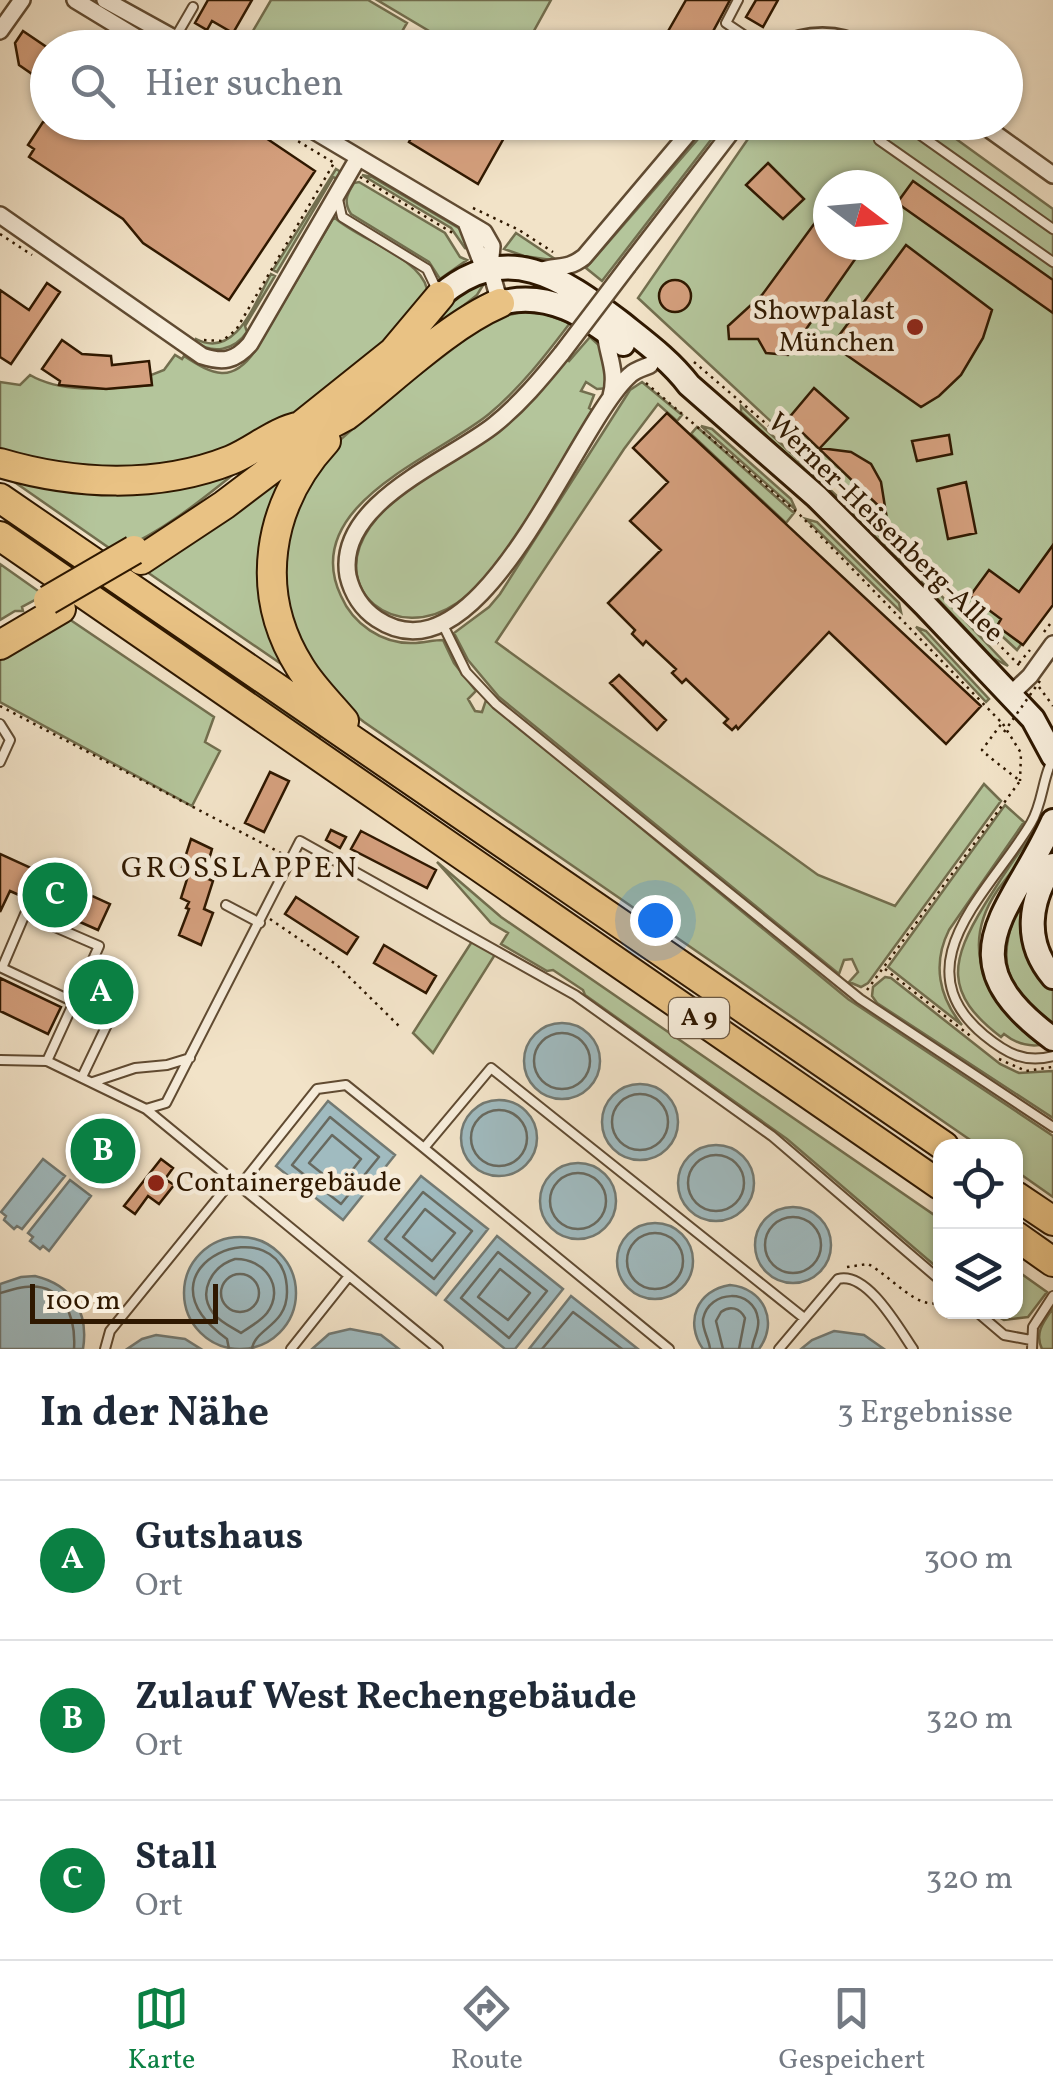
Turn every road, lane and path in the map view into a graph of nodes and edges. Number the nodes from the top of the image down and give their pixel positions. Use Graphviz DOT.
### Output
graph roads {
  1 [pos="22,0"];
  2 [pos="74,0"];
  3 [pos="105,0"];
  4 [pos="738,0"];
  5 [pos="193,7"];
  6 [pos="124,30"];
  7 [pos="160,30"];
  8 [pos="180,30"];
  9 [pos="736,30"];
  10 [pos="0,31"];
  11 [pos="296,140"];
  12 [pos="322,140"];
  13 [pos="683,140"];
  14 [pos="726,140"];
  15 [pos="879,140"];
  16 [pos="927,140"];
  17 [pos="1004,140"];
  18 [pos="354,165"];
  19 [pos="1053,175"];
  20 [pos="337,195"];
  21 [pos="1,217"];
  22 [pos="1053,229"];
  23 [pos="483,259"];
  24 [pos="1053,262"];
  25 [pos="538,272"];
  26 [pos="440,296"];
  27 [pos="500,303"];
  28 [pos="605,331"];
  29 [pos="200,338"];
  30 [pos="642,369"];
  31 [pos="689,385"];
  32 [pos="610,400"];
  33 [pos="346,416"];
  34 [pos="301,426"];
  35 [pos="0,463"];
  36 [pos="0,498"];
  37 [pos="2,538"];
  38 [pos="137,555"];
  39 [pos="55,604"];
  40 [pos="442,623"];
  41 [pos="0,628"];
  42 [pos="1045,644"];
  43 [pos="0,645"];
  44 [pos="1030,672"];
  45 [pos="1010,695"];
  46 [pos="0,706"];
  47 [pos="1046,718"];
  48 [pos="1002,723"];
  49 [pos="0,724"];
  50 [pos="1004,732"];
  51 [pos="372,754"];
  52 [pos="1053,757"];
  53 [pos="0,762"];
  54 [pos="1020,781"];
  55 [pos="1053,821"];
  56 [pos="291,858"];
  57 [pos="1053,864"];
  58 [pos="226,906"];
  59 [pos="262,919"];
  60 [pos="1053,977"];
  61 [pos="860,999"];
  62 [pos="74,1002"];
  63 [pos="115,1008"];
  64 [pos="402,1030"];
  65 [pos="1049,1036"];
  66 [pos="1053,1056"];
  67 [pos="3,1057"];
  68 [pos="190,1058"];
  69 [pos="47,1061"];
  70 [pos="82,1077"];
  71 [pos="93,1082"];
  72 [pos="146,1108"];
  73 [pos="1053,1127"];
  74 [pos="934,1139"];
  75 [pos="424,1148"];
  76 [pos="933,1180"];
  77 [pos="239,1187"];
  78 [pos="1023,1201"];
  79 [pos="1053,1221"];
  80 [pos="1023,1241"];
  81 [pos="1053,1262"];
  82 [pos="933,1274"];
  83 [pos="348,1276"];
  84 [pos="838,1280"];
  85 [pos="1051,1300"];
  86 [pos="933,1304"];
  87 [pos="804,1318"];
  88 [pos="985,1319"];
  89 [pos="1031,1344"];
  90 [pos="105,1349"];
  91 [pos="291,1349"];
  92 [pos="438,1349"];
  93 [pos="670,1349"];
  94 [pos="780,1349"];
  95 [pos="913,1349"];
  1 -- 10 [label="street"];
  2 -- 6 [label="street"];
  3 -- 7 [label="street"];
  4 -- 9 [label="lane"];
  5 -- 8 [label="lane"];
  11 -- 29 [label="path"];
  12 -- 18 [label="street"];
  13 -- 25 [label="street"];
  14 -- 40 [label="street, bridge"];
  15 -- 24 [label="lane"];
  16 -- 22 [label="lane"];
  17 -- 19 [label="street"];
  18 -- 20 [label="street"];
  18 -- 23 [label="path"];
  18 -- 23 [label="street"];
  20 -- 21 [label="street"];
  20 -- 26 [label="lane"];
  23 -- 25 [label="street, Werner-Heisenberg-Allee"];
  23 -- 26 [label="street"];
  23 -- 27 [label="street"];
  25 -- 31 [label="street, Werner-Heisenberg-Allee"];
  26 -- 34 [label="highway"];
  27 -- 28 [label="street, Werner-Heisenberg-Allee"];
  27 -- 33 [label="highway"];
  28 -- 30 [label="street, Werner-Heisenberg-Allee"];
  28 -- 32 [label="street"];
  30 -- 31 [label="street, Werner-Heisenberg-Allee"];
  30 -- 32 [label="street"];
  30 -- 48 [label="path"];
  31 -- 45 [label="street, Werner-Heisenberg-Allee"];
  32 -- 40 [label="street"];
  33 -- 38 [label="highway"];
  33 -- 51 [label="highway"];
  34 -- 35 [label="highway"];
  34 -- 38 [label="highway"];
  36 -- 51 [label="highway, A 9"];
  37 -- 76 [label="highway, A 9"];
  38 -- 39 [label="highway"];
  39 -- 41 [label="highway"];
  39 -- 43 [label="highway"];
  40 -- 61 [label="lane"];
  42 -- 44 [label="street"];
  42 -- 44 [label="path"];
  44 -- 45 [label="street"];
  44 -- 47 [label="path"];
  44 -- 50 [label="path, bridge"];
  45 -- 47 [label="street, Werner-Heisenberg-Allee"];
  46 -- 56 [label="path"];
  47 -- 52 [label="street, Werner-Heisenberg-Allee"];
  48 -- 54 [label="path"];
  48 -- 54 [label="path"];
  49 -- 53 [label="lane"];
  51 -- 74 [label="highway, A 9"];
  52 -- 66 [label="lane"];
  54 -- 61 [label="path"];
  55 -- 65 [label="street"];
  56 -- 59 [label="lane"];
  56 -- 82 [label="lane"];
  57 -- 60 [label="street"];
  58 -- 59 [label="lane"];
  59 -- 64 [label="path"];
  59 -- 68 [label="lane"];
  61 -- 73 [label="lane"];
  62 -- 62 [label="lane"];
  62 -- 69 [label="lane"];
  63 -- 70 [label="lane"];
  67 -- 69 [label="lane"];
  68 -- 71 [label="lane"];
  68 -- 72 [label="lane"];
  69 -- 70 [label="lane"];
  70 -- 71 [label="lane"];
  71 -- 72 [label="lane"];
  72 -- 77 [label="lane"];
  75 -- 77 [label="lane"];
  75 -- 87 [label="lane"];
  75 -- 93 [label="lane"];
  77 -- 83 [label="lane"];
  77 -- 90 [label="lane"];
  78 -- 79 [label="highway"];
  80 -- 81 [label="highway"];
  83 -- 91 [label="lane"];
  83 -- 92 [label="lane"];
  84 -- 86 [label="path"];
  84 -- 87 [label="lane"];
  84 -- 95 [label="lane"];
  85 -- 89 [label="lane"];
  87 -- 94 [label="lane"];
  88 -- 89 [label="lane"];
}
